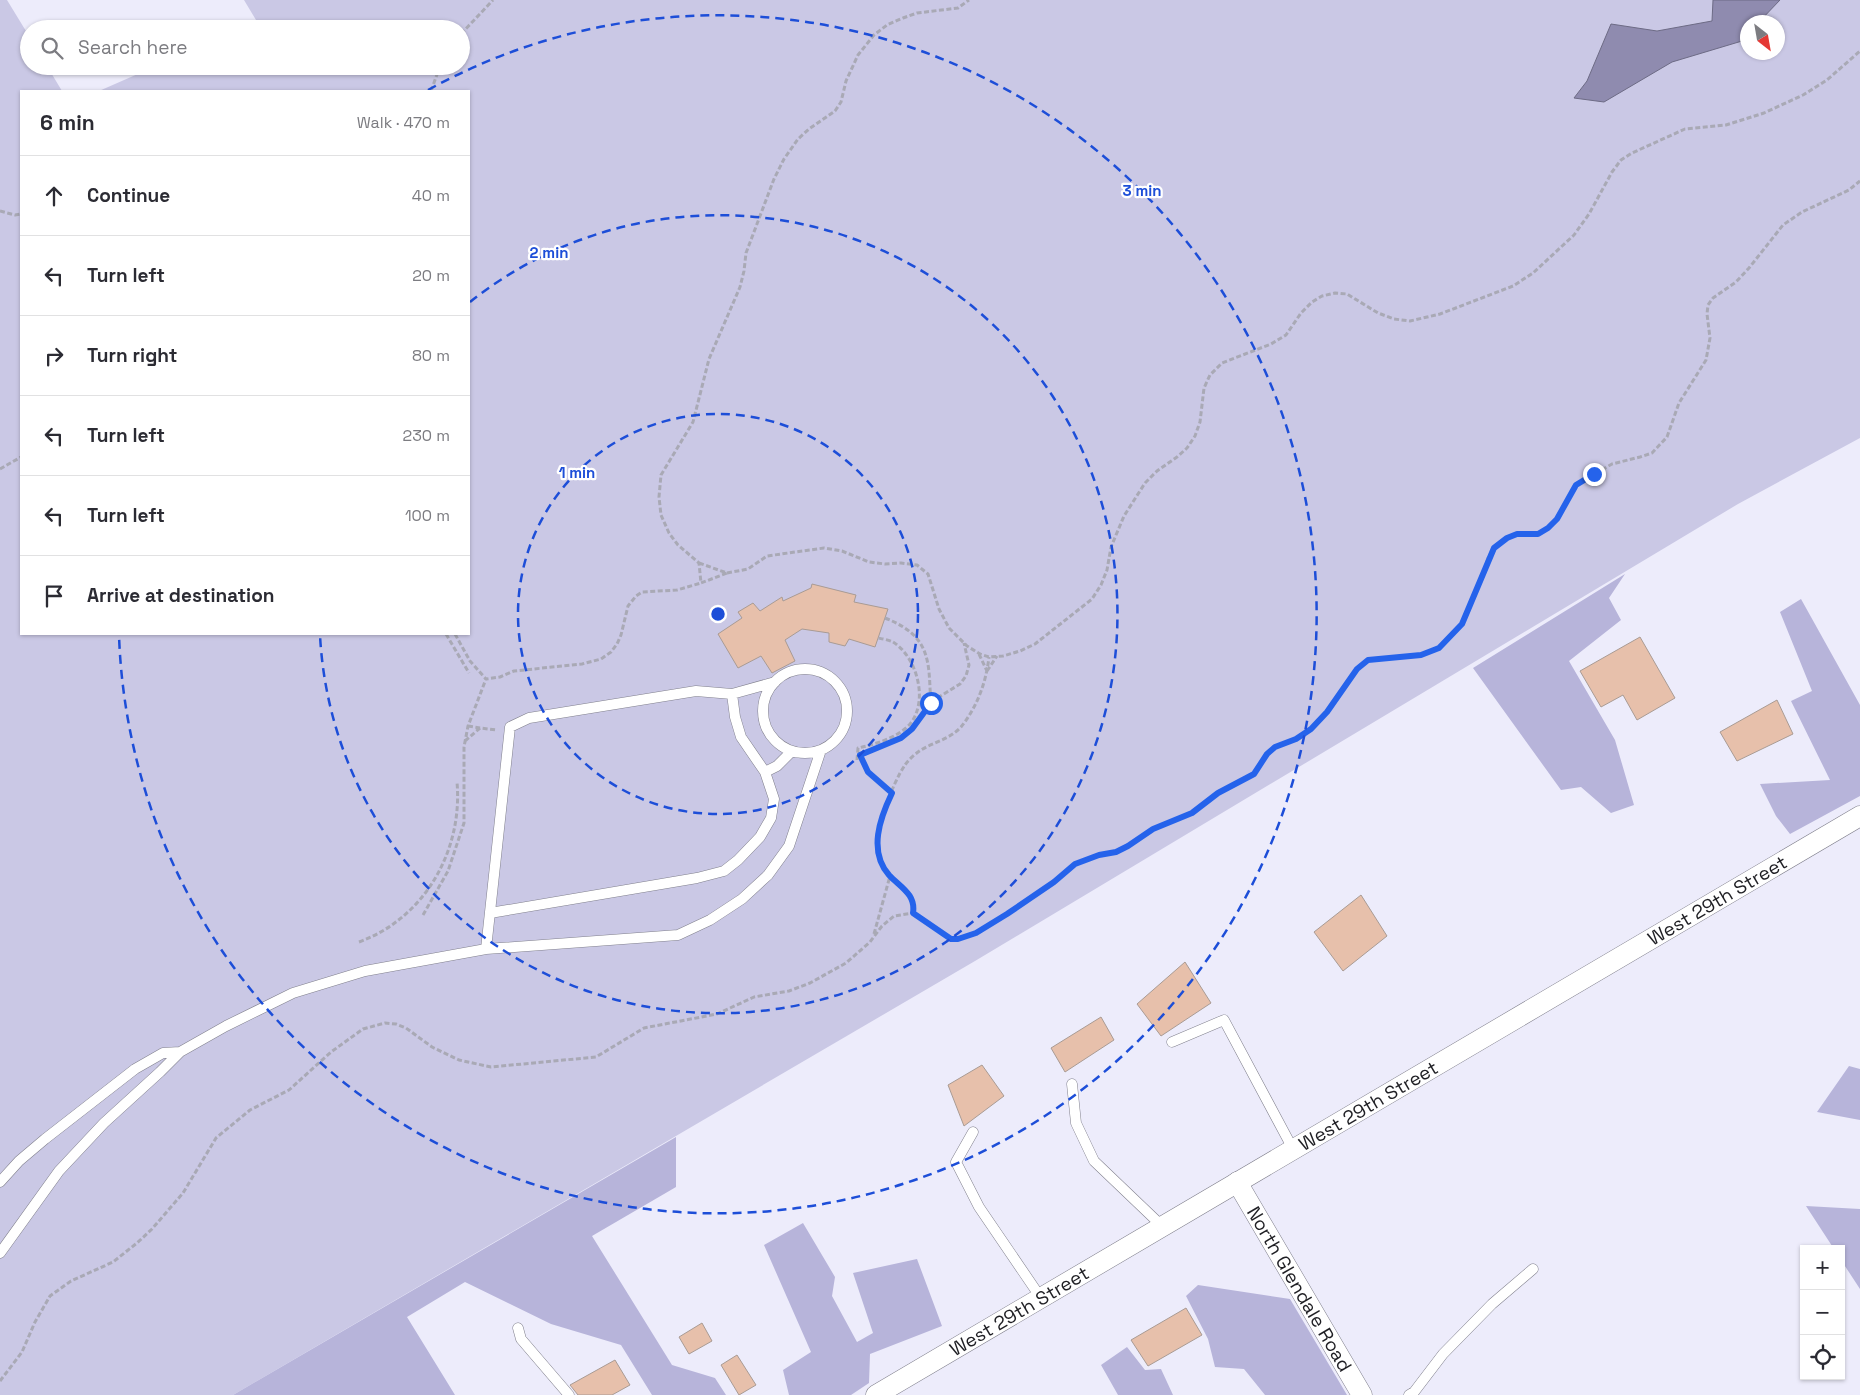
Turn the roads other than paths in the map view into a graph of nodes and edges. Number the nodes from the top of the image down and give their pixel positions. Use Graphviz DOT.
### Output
graph roads {
  1 [pos="775,682"];
  2 [pos="732,694"];
  3 [pos="821,750"];
  4 [pos="792,751"];
  5 [pos="765,772"];
  6 [pos="1860,816"];
  7 [pos="490,913"];
  8 [pos="486,948"];
  9 [pos="1172,1042"];
  10 [pos="180,1052"];
  11 [pos="1072,1084"];
  12 [pos="973,1132"];
  13 [pos="1293,1149"];
  14 [pos="0,1182"];
  15 [pos="1237,1182"];
  16 [pos="1162,1226"];
  17 [pos="0,1253"];
  18 [pos="1533,1268"];
  19 [pos="1041,1298"];
  20 [pos="518,1328"];
  21 [pos="569,1395"];
  22 [pos="876,1395"];
  23 [pos="1362,1395"];
  24 [pos="1409,1395"];
  1 -- 2 [label="lane"];
  1 -- 3 [label="lane"];
  1 -- 4 [label="lane"];
  2 -- 5 [label="lane"];
  2 -- 7 [label="lane"];
  3 -- 4 [label="lane"];
  3 -- 8 [label="lane"];
  4 -- 5 [label="lane"];
  5 -- 7 [label="lane"];
  6 -- 13 [label="street, West 29th Street"];
  7 -- 8 [label="lane"];
  8 -- 10 [label="lane"];
  9 -- 13 [label="lane"];
  10 -- 14 [label="lane"];
  10 -- 17 [label="lane"];
  11 -- 16 [label="lane"];
  12 -- 19 [label="lane"];
  13 -- 15 [label="street, West 29th Street"];
  15 -- 16 [label="street, West 29th Street"];
  15 -- 23 [label="street, North Glendale Road"];
  16 -- 19 [label="street, West 29th Street"];
  18 -- 24 [label="lane"];
  19 -- 22 [label="street, West 29th Street"];
  20 -- 21 [label="lane"];
}
